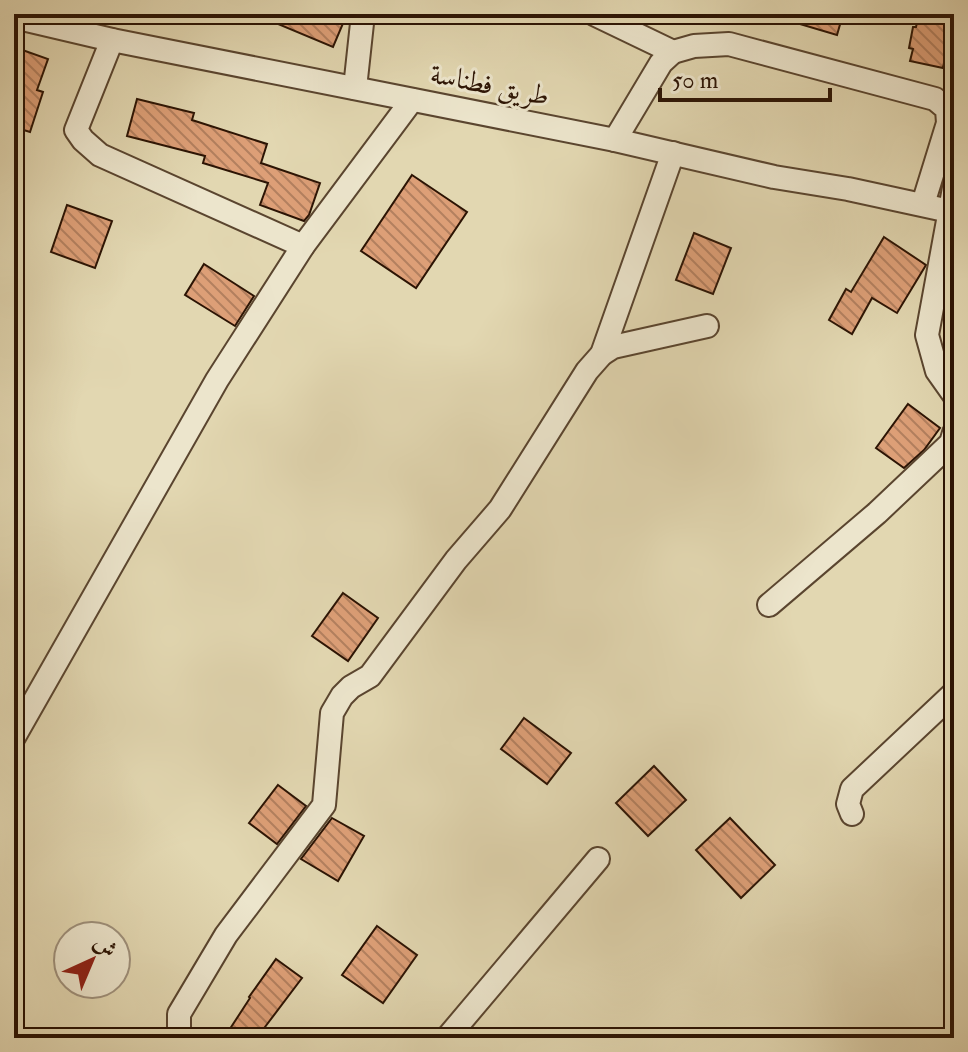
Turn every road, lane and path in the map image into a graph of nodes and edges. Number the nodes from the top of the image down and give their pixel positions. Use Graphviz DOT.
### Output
graph roads {
  1 [pos="363,14"];
  2 [pos="594,14"];
  3 [pos="14,17"];
  4 [pos="80,22"];
  5 [pos="112,40"];
  6 [pos="673,52"];
  7 [pos="355,88"];
  8 [pos="412,100"];
  9 [pos="615,140"];
  10 [pos="673,153"];
  11 [pos="954,188"];
  12 [pos="923,204"];
  13 [pos="952,211"];
  14 [pos="303,246"];
  15 [pos="707,326"];
  16 [pos="602,354"];
  17 [pos="954,395"];
  18 [pos="954,433"];
  19 [pos="769,605"];
  20 [pos="954,693"];
  21 [pos="14,737"];
  22 [pos="852,814"];
  23 [pos="598,859"];
  24 [pos="179,1038"];
  25 [pos="447,1038"];
  1 -- 7 [label="street"];
  2 -- 6 [label="street"];
  3 -- 4 [label="street, طريق فطناسة"];
  4 -- 5 [label="street, طريق فطناسة"];
  5 -- 7 [label="street, طريق فطناسة"];
  5 -- 14 [label="street"];
  6 -- 9 [label="street"];
  6 -- 12 [label="street"];
  7 -- 8 [label="street, طريق فطناسة"];
  8 -- 9 [label="street, طريق فطناسة"];
  8 -- 14 [label="street"];
  9 -- 10 [label="street, طريق فطناسة"];
  10 -- 12 [label="street, طريق فطناسة"];
  10 -- 16 [label="street"];
  11 -- 13 [label="street"];
  12 -- 13 [label="street, طريق فطناسة"];
  13 -- 17 [label="street"];
  14 -- 21 [label="street"];
  15 -- 16 [label="street"];
  16 -- 24 [label="street"];
  18 -- 19 [label="street"];
  20 -- 22 [label="street"];
  23 -- 25 [label="street"];
}
